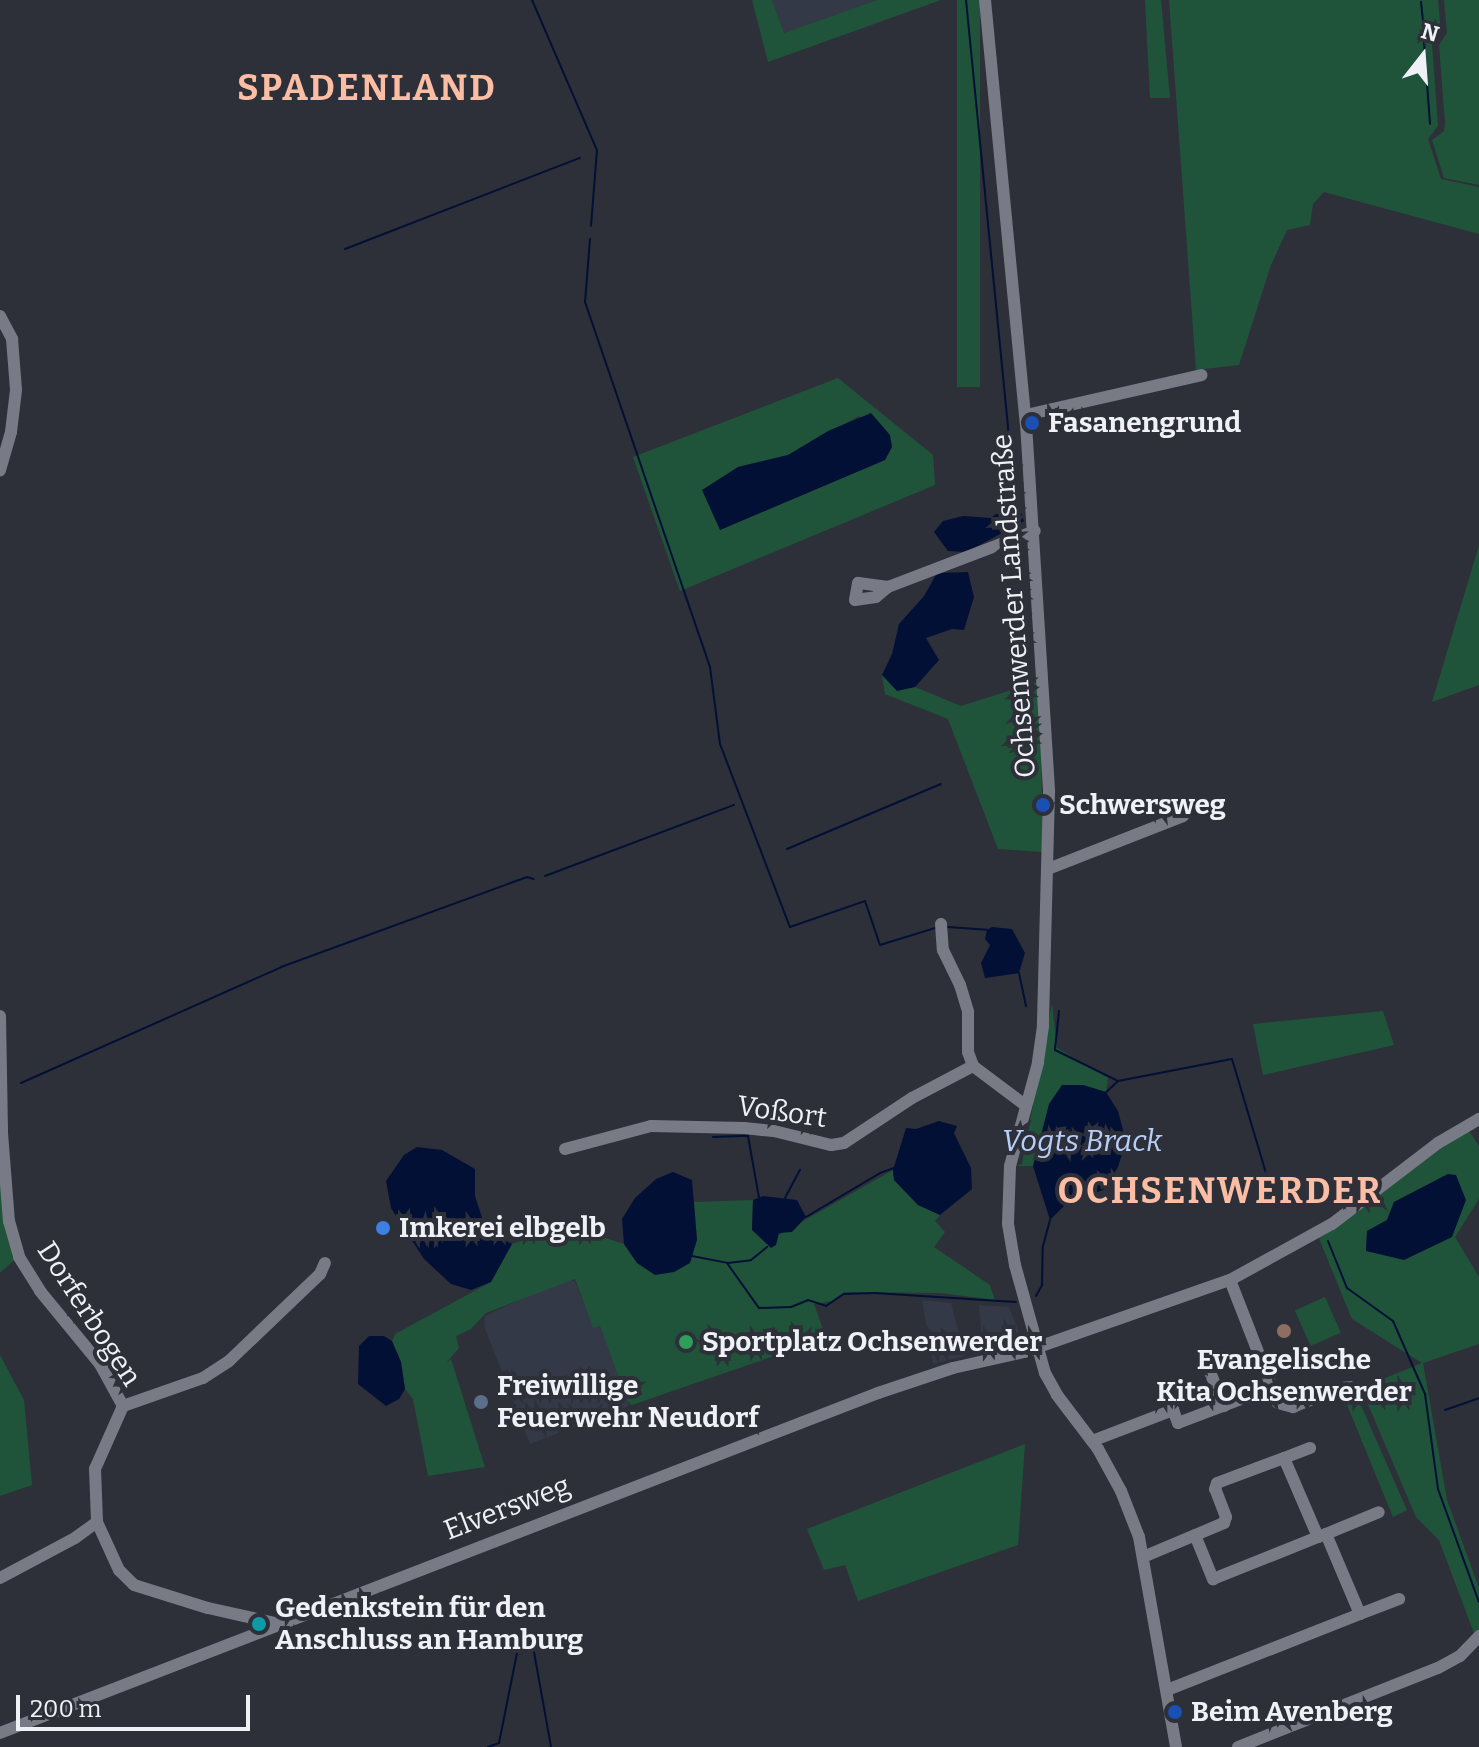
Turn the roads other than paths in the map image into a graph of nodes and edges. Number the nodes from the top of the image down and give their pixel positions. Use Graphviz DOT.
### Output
graph roads {
  1 [pos="985,0"];
  2 [pos="0,316"];
  3 [pos="1202,375"];
  4 [pos="1026,415"];
  5 [pos="0,470"];
  6 [pos="1035,531"];
  7 [pos="888,587"];
  8 [pos="1183,816"];
  9 [pos="1048,869"];
  10 [pos="941,924"];
  11 [pos="0,1016"];
  12 [pos="973,1066"];
  13 [pos="1025,1105"];
  14 [pos="1479,1119"];
  15 [pos="565,1149"];
  16 [pos="325,1263"];
  17 [pos="1230,1280"];
  18 [pos="1038,1347"];
  19 [pos="1210,1372"];
  20 [pos="1353,1387"];
  21 [pos="1270,1388"];
  22 [pos="1167,1393"];
  23 [pos="123,1406"];
  24 [pos="1224,1406"];
  25 [pos="1173,1410"];
  26 [pos="1092,1441"];
  27 [pos="1310,1448"];
  28 [pos="1284,1458"];
  29 [pos="1379,1512"];
  30 [pos="97,1522"];
  31 [pos="1195,1535"];
  32 [pos="1322,1536"];
  33 [pos="1143,1557"];
  34 [pos="0,1578"];
  35 [pos="1399,1599"];
  36 [pos="1360,1614"];
  37 [pos="277,1623"];
  38 [pos="1479,1636"];
  39 [pos="1167,1690"];
  40 [pos="0,1733"];
  41 [pos="1176,1747"];
  42 [pos="1238,1747"];
  1 -- 4 [label="street, Ochsenwerder Landstraße"];
  2 -- 5 [label="street"];
  3 -- 4 [label="street"];
  4 -- 6 [label="street, Ochsenwerder Landstraße"];
  6 -- 7 [label="street"];
  6 -- 9 [label="street, Ochsenwerder Landstraße"];
  8 -- 9 [label="street"];
  9 -- 13 [label="street, Ochsenwerder Landstraße"];
  10 -- 12 [label="street"];
  11 -- 23 [label="street, Dorferbogen"];
  12 -- 13 [label="street"];
  12 -- 15 [label="street, Voßort"];
  13 -- 18 [label="street, Ochsenwerder Landstraße"];
  14 -- 17 [label="street, Elversweg"];
  16 -- 23 [label="street"];
  17 -- 18 [label="street, Elversweg"];
  17 -- 21 [label="street"];
  18 -- 26 [label="street, Ochsenwerder Landstraße"];
  18 -- 37 [label="street, Elversweg"];
  19 -- 24 [label="street"];
  20 -- 21 [label="street"];
  21 -- 24 [label="street"];
  22 -- 25 [label="street"];
  23 -- 30 [label="street, Dorferbogen"];
  24 -- 25 [label="street"];
  25 -- 26 [label="street"];
  26 -- 33 [label="street, Ochsenwerder Landstraße"];
  27 -- 28 [label="street"];
  28 -- 31 [label="street"];
  28 -- 32 [label="street"];
  29 -- 32 [label="street"];
  30 -- 34 [label="street"];
  30 -- 37 [label="street"];
  31 -- 32 [label="street"];
  31 -- 33 [label="street"];
  32 -- 36 [label="street"];
  33 -- 39 [label="street, Ochsenwerder Landstraße"];
  35 -- 36 [label="street"];
  36 -- 39 [label="street"];
  37 -- 40 [label="street, Elversweg"];
  38 -- 42 [label="street"];
  39 -- 41 [label="street, Ochsenwerder Landstraße"];
}
